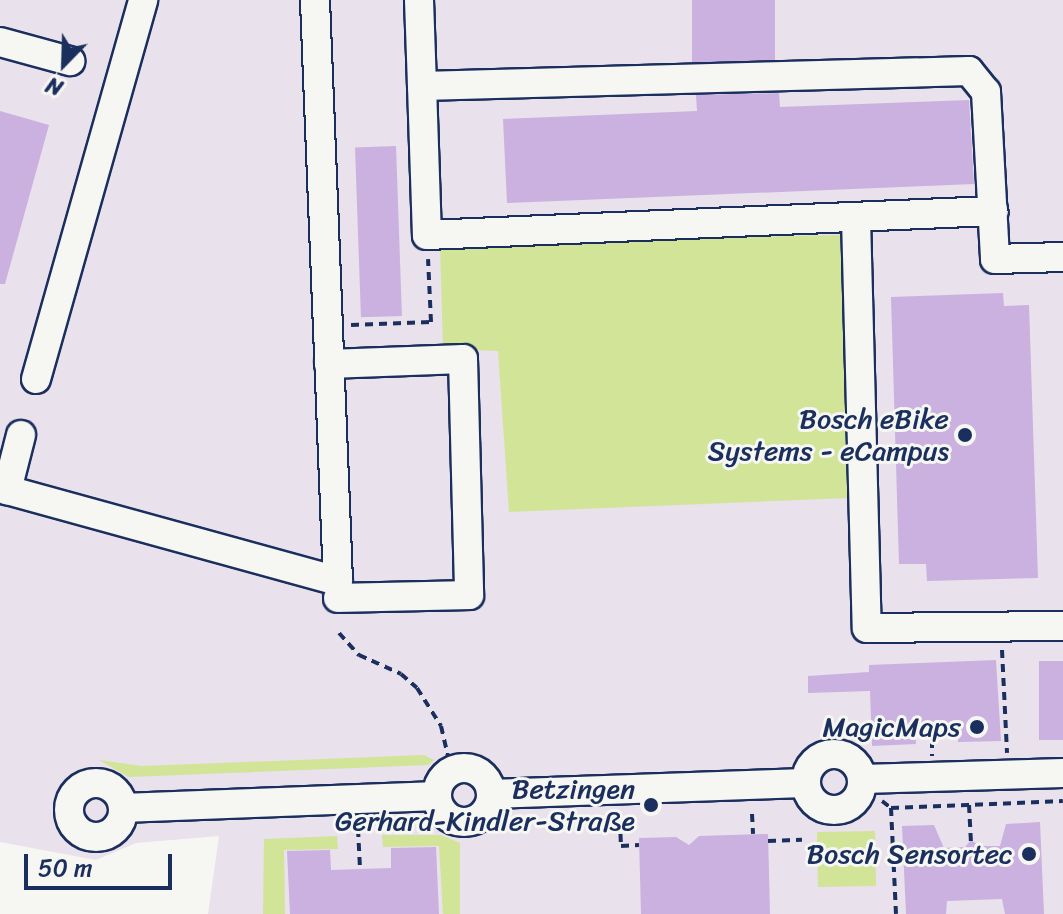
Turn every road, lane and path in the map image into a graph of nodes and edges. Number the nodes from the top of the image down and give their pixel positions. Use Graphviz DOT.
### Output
graph roads {
  1 [pos="143,0"];
  2 [pos="315,0"];
  3 [pos="419,0"];
  4 [pos="0,42"];
  5 [pos="70,61"];
  6 [pos="422,86"];
  7 [pos="993,211"];
  8 [pos="856,218"];
  9 [pos="427,235"];
  10 [pos="1063,257"];
  11 [pos="328,326"];
  12 [pos="329,364"];
  13 [pos="36,379"];
  14 [pos="21,435"];
  15 [pos="338,598"];
  16 [pos="1063,626"];
  17 [pos="339,633"];
  18 [pos="1002,648"];
  19 [pos="449,762"];
  20 [pos="1063,773"];
  21 [pos="1008,776"];
  22 [pos="870,780"];
  23 [pos="805,783"];
  24 [pos="491,794"];
  25 [pos="437,796"];
  26 [pos="1063,801"];
  27 [pos="969,805"];
  28 [pos="123,808"];
  29 [pos="891,808"];
  30 [pos="752,814"];
  31 [pos="620,820"];
  32 [pos="358,829"];
  33 [pos="753,834"];
  34 [pos="802,840"];
  35 [pos="768,841"];
  36 [pos="971,842"];
  37 [pos="639,845"];
  38 [pos="360,869"];
  39 [pos="896,914"];
  1 -- 13 [label="lane"];
  2 -- 11 [label="lane"];
  3 -- 6 [label="lane"];
  4 -- 5 [label="lane"];
  6 -- 7 [label="lane"];
  6 -- 9 [label="lane"];
  7 -- 8 [label="lane"];
  7 -- 10 [label="lane"];
  8 -- 9 [label="lane"];
  8 -- 16 [label="lane"];
  9 -- 11 [label="path"];
  11 -- 12 [label="lane"];
  12 -- 14 [label="lane"];
  12 -- 15 [label="lane"];
  17 -- 19 [label="path"];
  18 -- 21 [label="path"];
  20 -- 21 [label="lane"];
  21 -- 22 [label="lane"];
  22 -- 23 [label="lane"];
  22 -- 23 [label="lane"];
  22 -- 29 [label="path"];
  23 -- 24 [label="lane"];
  24 -- 25 [label="lane"];
  24 -- 25 [label="lane"];
  25 -- 28 [label="lane"];
  26 -- 27 [label="path"];
  27 -- 29 [label="path"];
  27 -- 36 [label="path"];
  29 -- 39 [label="path"];
  30 -- 33 [label="path"];
  31 -- 37 [label="path"];
  32 -- 38 [label="path"];
  34 -- 35 [label="path"];
}
